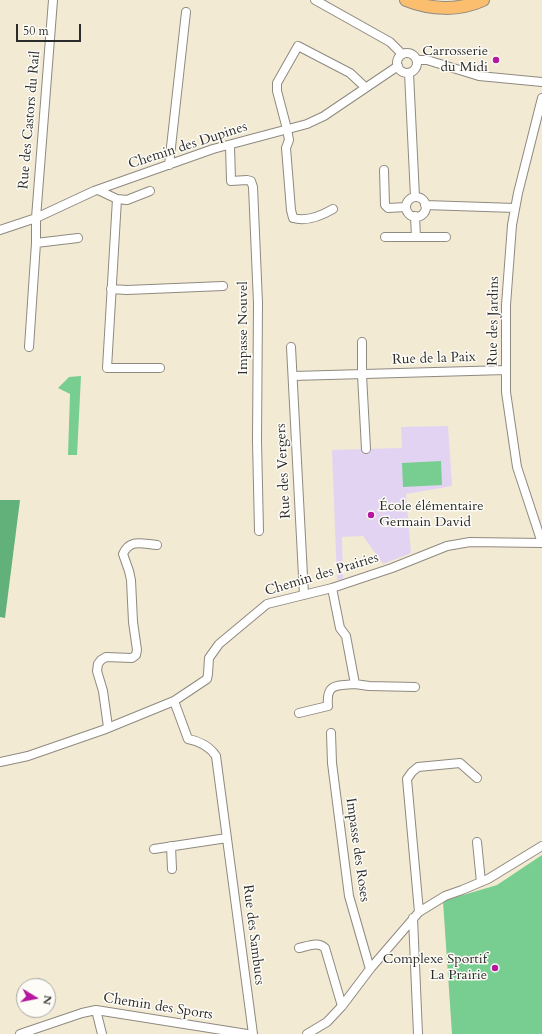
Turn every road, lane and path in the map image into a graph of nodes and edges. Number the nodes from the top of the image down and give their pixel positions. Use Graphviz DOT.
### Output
graph roads {
  1 [pos="53,0"];
  2 [pos="315,0"];
  3 [pos="483,0"];
  4 [pos="410,2"];
  5 [pos="186,12"];
  6 [pos="405,54"];
  7 [pos="417,60"];
  8 [pos="398,66"];
  9 [pos="409,73"];
  10 [pos="542,82"];
  11 [pos="365,87"];
  12 [pos="542,98"];
  13 [pos="287,129"];
  14 [pos="230,145"];
  15 [pos="168,165"];
  16 [pos="384,170"];
  17 [pos="98,190"];
  18 [pos="150,192"];
  19 [pos="415,197"];
  20 [pos="117,199"];
  21 [pos="425,205"];
  22 [pos="406,207"];
  23 [pos="515,208"];
  24 [pos="333,209"];
  25 [pos="416,216"];
  26 [pos="36,218"];
  27 [pos="0,230"];
  28 [pos="385,236"];
  29 [pos="416,237"];
  30 [pos="446,237"];
  31 [pos="78,238"];
  32 [pos="36,244"];
  33 [pos="223,286"];
  34 [pos="111,289"];
  35 [pos="362,342"];
  36 [pos="29,347"];
  37 [pos="291,347"];
  38 [pos="160,368"];
  39 [pos="506,370"];
  40 [pos="362,375"];
  41 [pos="292,376"];
  42 [pos="366,449"];
  43 [pos="259,531"];
  44 [pos="542,543"];
  45 [pos="157,545"];
  46 [pos="332,588"];
  47 [pos="304,595"];
  48 [pos="355,684"];
  49 [pos="415,687"];
  50 [pos="174,701"];
  51 [pos="299,713"];
  52 [pos="108,727"];
  53 [pos="331,733"];
  54 [pos="0,762"];
  55 [pos="477,778"];
  56 [pos="227,838"];
  57 [pos="477,842"];
  58 [pos="171,846"];
  59 [pos="542,846"];
  60 [pos="154,849"];
  61 [pos="172,869"];
  62 [pos="481,882"];
  63 [pos="419,912"];
  64 [pos="413,918"];
  65 [pos="299,948"];
  66 [pos="370,969"];
  67 [pos="342,1006"];
  68 [pos="96,1010"];
  69 [pos="20,1034"];
  70 [pos="102,1034"];
  71 [pos="247,1034"];
  72 [pos="253,1034"];
  73 [pos="307,1034"];
  74 [pos="418,1034"];
  1 -- 26 [label="street, Rue des Castors du Rail"];
  2 -- 6 [label="street"];
  3 -- 4 [label="main road"];
  5 -- 15 [label="street"];
  6 -- 7 [label="street"];
  6 -- 8 [label="street"];
  7 -- 9 [label="street"];
  7 -- 10 [label="street"];
  8 -- 9 [label="street"];
  8 -- 11 [label="street, Chemin des Dupines"];
  9 -- 19 [label="street"];
  11 -- 13 [label="street, Chemin des Dupines"];
  11 -- 13 [label="street"];
  12 -- 23 [label="street, Rue des Jardins"];
  13 -- 14 [label="street, Chemin des Dupines"];
  13 -- 24 [label="street"];
  14 -- 15 [label="street, Chemin des Dupines"];
  14 -- 43 [label="street, Impasse Nouvel"];
  15 -- 17 [label="street, Chemin des Dupines"];
  16 -- 22 [label="street"];
  17 -- 20 [label="street"];
  17 -- 26 [label="street, Chemin des Dupines"];
  18 -- 20 [label="street"];
  19 -- 21 [label="street"];
  19 -- 22 [label="street"];
  20 -- 34 [label="street"];
  21 -- 23 [label="street"];
  21 -- 25 [label="street"];
  22 -- 25 [label="street"];
  23 -- 39 [label="street, Rue des Jardins"];
  25 -- 29 [label="street"];
  26 -- 27 [label="street, Chemin des Dupines"];
  26 -- 32 [label="street"];
  28 -- 29 [label="street"];
  29 -- 30 [label="street"];
  31 -- 32 [label="street"];
  32 -- 36 [label="street"];
  33 -- 34 [label="street"];
  34 -- 38 [label="street"];
  35 -- 40 [label="street"];
  37 -- 41 [label="street, Rue des Vergers"];
  39 -- 40 [label="street, Rue de la Paix"];
  39 -- 44 [label="street, Rue des Jardins"];
  40 -- 41 [label="street, Rue de la Paix"];
  40 -- 42 [label="street"];
  41 -- 47 [label="street, Rue des Vergers"];
  44 -- 46 [label="street, Chemin des Prairies"];
  45 -- 52 [label="street"];
  46 -- 47 [label="street, Chemin des Prairies"];
  46 -- 48 [label="street"];
  47 -- 50 [label="street, Chemin des Prairies"];
  48 -- 49 [label="street"];
  48 -- 51 [label="street"];
  50 -- 52 [label="street, Chemin des Prairies"];
  50 -- 56 [label="street, Rue des Sambucs"];
  52 -- 54 [label="street, Chemin des Prairies"];
  53 -- 66 [label="street, Impasse des Roses"];
  55 -- 63 [label="street"];
  56 -- 58 [label="street"];
  56 -- 72 [label="street, Rue des Sambucs"];
  57 -- 62 [label="street"];
  58 -- 60 [label="street"];
  58 -- 61 [label="street"];
  59 -- 62 [label="street"];
  62 -- 63 [label="street"];
  63 -- 64 [label="street"];
  64 -- 66 [label="street"];
  64 -- 74 [label="street"];
  65 -- 67 [label="street"];
  66 -- 67 [label="street"];
  67 -- 73 [label="street"];
  68 -- 69 [label="street, Chemin des Sports"];
  68 -- 70 [label="street"];
  68 -- 71 [label="street, Chemin des Sports"];
}
